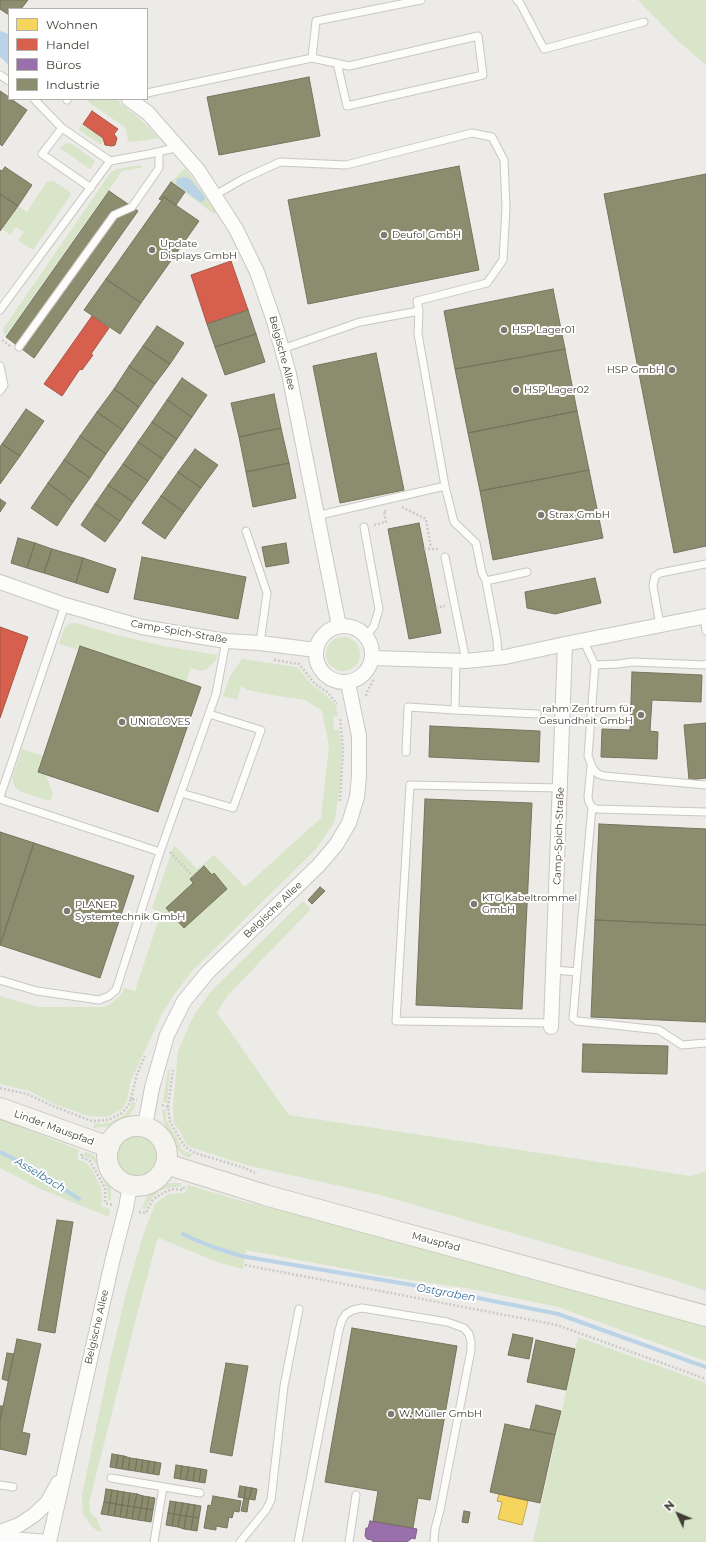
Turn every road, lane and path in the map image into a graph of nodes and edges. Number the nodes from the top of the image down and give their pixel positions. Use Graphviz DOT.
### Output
graph roads {
  1 [pos="421,0"];
  2 [pos="517,0"];
  3 [pos="644,22"];
  4 [pos="312,58"];
  5 [pos="337,63"];
  6 [pos="148,93"];
  7 [pos="35,100"];
  8 [pos="132,100"];
  9 [pos="147,106"];
  10 [pos="62,128"];
  11 [pos="179,147"];
  12 [pos="159,152"];
  13 [pos="110,161"];
  14 [pos="91,188"];
  15 [pos="215,194"];
  16 [pos="0,310"];
  17 [pos="419,311"];
  18 [pos="19,347"];
  19 [pos="282,349"];
  20 [pos="0,366"];
  21 [pos="0,391"];
  22 [pos="445,486"];
  23 [pos="396,508"];
  24 [pos="390,510"];
  25 [pos="316,516"];
  26 [pos="364,527"];
  27 [pos="246,531"];
  28 [pos="432,548"];
  29 [pos="445,557"];
  30 [pos="706,564"];
  31 [pos="527,572"];
  32 [pos="486,581"];
  33 [pos="0,582"];
  34 [pos="65,605"];
  35 [pos="705,616"];
  36 [pos="660,625"];
  37 [pos="339,626"];
  38 [pos="706,631"];
  39 [pos="366,636"];
  40 [pos="584,640"];
  41 [pos="226,641"];
  42 [pos="260,643"];
  43 [pos="565,644"];
  44 [pos="316,650"];
  45 [pos="372,658"];
  46 [pos="498,658"];
  47 [pos="268,659"];
  48 [pos="461,661"];
  49 [pos="706,664"];
  50 [pos="595,665"];
  51 [pos="348,683"];
  52 [pos="338,709"];
  53 [pos="455,710"];
  54 [pos="209,714"];
  55 [pos="537,714"];
  56 [pos="340,715"];
  57 [pos="406,752"];
  58 [pos="591,766"];
  59 [pos="706,785"];
  60 [pos="560,788"];
  61 [pos="181,792"];
  62 [pos="0,798"];
  63 [pos="340,802"];
  64 [pos="592,807"];
  65 [pos="706,812"];
  66 [pos="163,844"];
  67 [pos="160,852"];
  68 [pos="193,876"];
  69 [pos="554,970"];
  70 [pos="577,972"];
  71 [pos="0,980"];
  72 [pos="552,1025"];
  73 [pos="706,1043"];
  74 [pos="147,1054"];
  75 [pos="0,1088"];
  76 [pos="131,1099"];
  77 [pos="149,1102"];
  78 [pos="0,1108"];
  79 [pos="145,1126"];
  80 [pos="109,1147"];
  81 [pos="166,1164"];
  82 [pos="259,1175"];
  83 [pos="130,1185"];
  84 [pos="245,1265"];
  85 [pos="299,1309"];
  86 [pos="706,1316"];
  87 [pos="706,1379"];
  88 [pos="66,1469"];
  89 [pos="111,1478"];
  90 [pos="0,1485"];
  91 [pos="13,1487"];
  92 [pos="163,1487"];
  93 [pos="200,1493"];
  94 [pos="356,1494"];
  95 [pos="0,1532"];
  96 [pos="0,1538"];
  97 [pos="48,1542"];
  98 [pos="154,1542"];
  99 [pos="240,1542"];
  100 [pos="298,1542"];
  101 [pos="349,1542"];
  102 [pos="434,1542"];
  1 -- 4 [label="lane"];
  2 -- 3 [label="lane"];
  4 -- 5 [label="lane"];
  4 -- 6 [label="lane"];
  5 -- 5 [label="lane"];
  7 -- 10 [label="lane"];
  8 -- 9 [label="street, Belgische Allee"];
  9 -- 11 [label="street, Belgische Allee"];
  10 -- 13 [label="lane"];
  10 -- 14 [label="lane"];
  11 -- 12 [label="lane"];
  11 -- 15 [label="street, Belgische Allee"];
  12 -- 13 [label="lane"];
  12 -- 18 [label="lane"];
  13 -- 14 [label="lane"];
  14 -- 16 [label="lane"];
  15 -- 17 [label="lane"];
  15 -- 19 [label="street, Belgische Allee"];
  17 -- 19 [label="lane"];
  17 -- 22 [label="lane"];
  19 -- 25 [label="street, Belgische Allee"];
  20 -- 21 [label="lane"];
  22 -- 25 [label="lane"];
  22 -- 32 [label="lane"];
  23 -- 28 [label="path"];
  24 -- 26 [label="path"];
  25 -- 37 [label="street, Belgische Allee"];
  26 -- 39 [label="lane"];
  27 -- 42 [label="lane"];
  29 -- 48 [label="lane"];
  30 -- 36 [label="lane"];
  31 -- 32 [label="lane"];
  32 -- 46 [label="lane"];
  33 -- 34 [label="street, Camp-Spich-Straße"];
  34 -- 41 [label="street, Camp-Spich-Straße"];
  34 -- 62 [label="lane"];
  35 -- 36 [label="street"];
  35 -- 38 [label="lane"];
  36 -- 40 [label="street"];
  37 -- 39 [label="street"];
  37 -- 44 [label="street"];
  39 -- 45 [label="street"];
  40 -- 43 [label="street"];
  40 -- 50 [label="lane"];
  41 -- 42 [label="street, Camp-Spich-Straße"];
  41 -- 54 [label="lane"];
  42 -- 44 [label="street, Camp-Spich-Straße"];
  43 -- 46 [label="street"];
  43 -- 60 [label="street, Camp-Spich-Straße"];
  44 -- 51 [label="street"];
  45 -- 48 [label="street"];
  45 -- 51 [label="street"];
  46 -- 48 [label="street"];
  47 -- 52 [label="path"];
  48 -- 53 [label="lane"];
  49 -- 50 [label="lane"];
  50 -- 58 [label="lane"];
  51 -- 77 [label="street, Belgische Allee"];
  53 -- 55 [label="lane"];
  53 -- 57 [label="lane"];
  54 -- 61 [label="lane"];
  54 -- 61 [label="lane"];
  56 -- 63 [label="path"];
  58 -- 59 [label="lane"];
  58 -- 64 [label="lane"];
  60 -- 69 [label="street, Camp-Spich-Straße"];
  60 -- 72 [label="lane"];
  61 -- 66 [label="lane"];
  62 -- 67 [label="lane"];
  64 -- 65 [label="lane"];
  64 -- 70 [label="lane"];
  66 -- 67 [label="lane"];
  66 -- 68 [label="path"];
  67 -- 71 [label="lane"];
  69 -- 70 [label="lane"];
  69 -- 72 [label="street, Camp-Spich-Straße"];
  70 -- 73 [label="lane"];
  74 -- 76 [label="path"];
  75 -- 76 [label="path"];
  76 -- 77 [label="path"];
  77 -- 79 [label="street, Belgische Allee"];
  77 -- 82 [label="path"];
  78 -- 80 [label="street, Linder Mauspfad"];
  79 -- 80 [label="street"];
  79 -- 81 [label="street"];
  80 -- 83 [label="street"];
  81 -- 83 [label="street"];
  81 -- 86 [label="street, Mauspfad"];
  83 -- 88 [label="street, Belgische Allee"];
  84 -- 87 [label="path"];
  85 -- 99 [label="lane"];
  88 -- 95 [label="street, Belgische Allee"];
  88 -- 97 [label="street, Belgische Allee"];
  89 -- 92 [label="lane"];
  90 -- 91 [label="lane"];
  92 -- 93 [label="lane"];
  92 -- 98 [label="lane"];
  94 -- 101 [label="lane"];
  96 -- 97 [label="street"];
  100 -- 102 [label="lane"];
}
